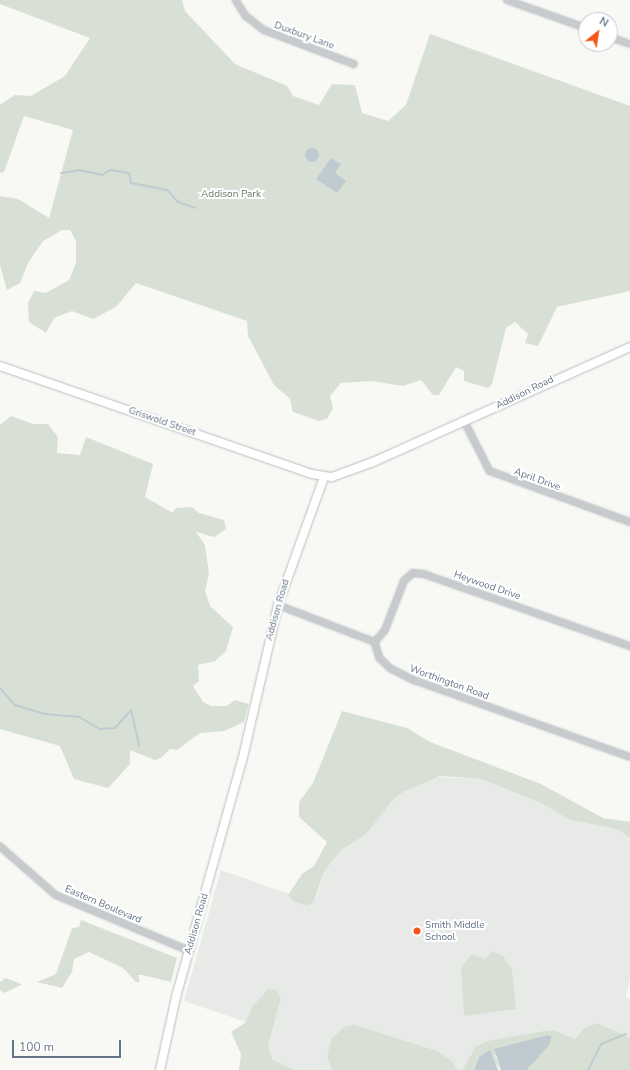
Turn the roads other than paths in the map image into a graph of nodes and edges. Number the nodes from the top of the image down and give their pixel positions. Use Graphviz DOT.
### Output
graph roads {
  1 [pos="236,0"];
  2 [pos="507,0"];
  3 [pos="578,25"];
  4 [pos="618,40"];
  5 [pos="630,44"];
  6 [pos="354,64"];
  7 [pos="630,347"];
  8 [pos="0,366"];
  9 [pos="465,422"];
  10 [pos="324,477"];
  11 [pos="630,522"];
  12 [pos="278,605"];
  13 [pos="375,642"];
  14 [pos="630,646"];
  15 [pos="630,757"];
  16 [pos="0,846"];
  17 [pos="190,951"];
  18 [pos="160,1070"];
  1 -- 6 [label="street, Duxbury Lane"];
  2 -- 3 [label="street"];
  4 -- 5 [label="street"];
  7 -- 9 [label="main road, Addison Road"];
  8 -- 10 [label="main road, Griswold Street"];
  9 -- 10 [label="main road, Addison Road"];
  9 -- 11 [label="street, April Drive"];
  10 -- 12 [label="main road, Addison Road"];
  12 -- 13 [label="street"];
  12 -- 17 [label="main road, Addison Road"];
  13 -- 14 [label="street, Heywood Drive"];
  13 -- 15 [label="street, Worthington Road"];
  16 -- 17 [label="street, Eastern Boulevard"];
  17 -- 18 [label="main road, Addison Road"];
}
